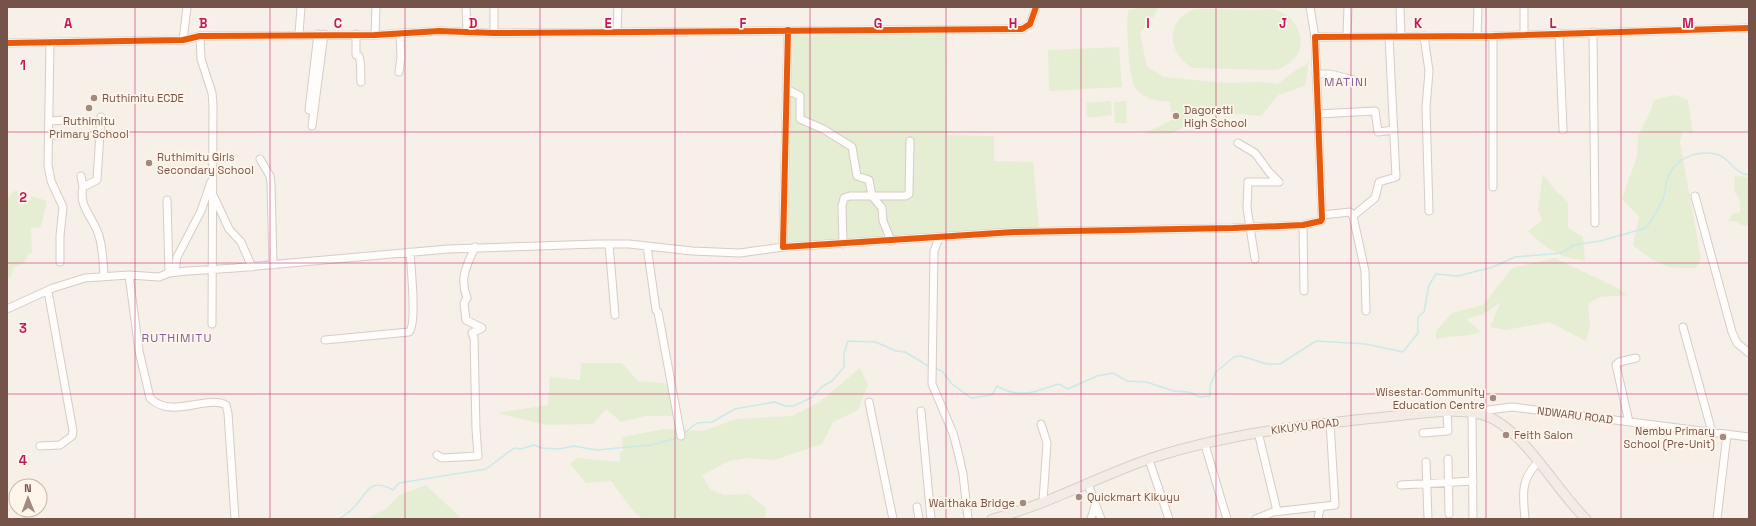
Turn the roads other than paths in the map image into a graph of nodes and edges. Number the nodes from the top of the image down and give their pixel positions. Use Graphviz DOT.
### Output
graph roads {
  1 [pos="187,7"];
  2 [pos="302,7"];
  3 [pos="376,7"];
  4 [pos="466,7"];
  5 [pos="494,7"];
  6 [pos="618,7"];
  7 [pos="1036,7"];
  8 [pos="1310,7"];
  9 [pos="1348,7"];
  10 [pos="1400,7"];
  11 [pos="1478,7"];
  12 [pos="1524,7"];
  13 [pos="1749,28"];
  14 [pos="617,30"];
  15 [pos="788,30"];
  16 [pos="467,31"];
  17 [pos="1593,32"];
  18 [pos="400,33"];
  19 [pos="494,33"];
  20 [pos="1560,33"];
  21 [pos="299,34"];
  22 [pos="321,34"];
  23 [pos="356,34"];
  24 [pos="375,35"];
  25 [pos="1524,35"];
  26 [pos="200,36"];
  27 [pos="1347,36"];
  28 [pos="1424,36"];
  29 [pos="1477,36"];
  30 [pos="1493,36"];
  31 [pos="1315,37"];
  32 [pos="1389,37"];
  33 [pos="1401,37"];
  34 [pos="183,40"];
  35 [pos="7,43"];
  36 [pos="50,43"];
  37 [pos="399,72"];
  38 [pos="1316,74"];
  39 [pos="1354,80"];
  40 [pos="361,82"];
  41 [pos="786,89"];
  42 [pos="309,110"];
  43 [pos="1318,114"];
  44 [pos="101,117"];
  45 [pos="66,120"];
  46 [pos="50,121"];
  47 [pos="312,126"];
  48 [pos="1394,130"];
  49 [pos="1562,130"];
  50 [pos="49,135"];
  51 [pos="63,135"];
  52 [pos="910,141"];
  53 [pos="1238,143"];
  54 [pos="260,159"];
  55 [pos="81,176"];
  56 [pos="213,178"];
  57 [pos="83,187"];
  58 [pos="1493,187"];
  59 [pos="213,195"];
  60 [pos="872,196"];
  61 [pos="1695,196"];
  62 [pos="167,200"];
  63 [pos="1429,211"];
  64 [pos="1322,216"];
  65 [pos="1353,216"];
  66 [pos="1595,223"];
  67 [pos="1303,225"];
  68 [pos="1249,228"];
  69 [pos="939,238"];
  70 [pos="925,239"];
  71 [pos="891,241"];
  72 [pos="609,244"];
  73 [pos="843,244"];
  74 [pos="647,246"];
  75 [pos="475,247"];
  76 [pos="783,247"];
  77 [pos="934,251"];
  78 [pos="410,252"];
  79 [pos="1255,259"];
  80 [pos="60,262"];
  81 [pos="273,265"];
  82 [pos="252,267"];
  83 [pos="213,269"];
  84 [pos="172,273"];
  85 [pos="129,275"];
  86 [pos="104,276"];
  87 [pos="48,290"];
  88 [pos="1304,291"];
  89 [pos="7,309"];
  90 [pos="1366,311"];
  91 [pos="615,315"];
  92 [pos="212,324"];
  93 [pos="1684,327"];
  94 [pos="325,340"];
  95 [pos="1749,354"];
  96 [pos="1636,358"];
  97 [pos="869,402"];
  98 [pos="921,411"];
  99 [pos="1447,412"];
  100 [pos="1472,412"];
  101 [pos="1330,422"];
  102 [pos="1629,422"];
  103 [pos="1041,424"];
  104 [pos="1258,432"];
  105 [pos="1712,432"];
  106 [pos="1423,434"];
  107 [pos="1727,434"];
  108 [pos="681,436"];
  109 [pos="1749,437"];
  110 [pos="1205,445"];
  111 [pos="40,446"];
  112 [pos="437,455"];
  113 [pos="1448,459"];
  114 [pos="1149,460"];
  115 [pos="1426,462"];
  116 [pos="1538,462"];
  117 [pos="1473,481"];
  118 [pos="1448,482"];
  119 [pos="1427,483"];
  120 [pos="1088,484"];
  121 [pos="1400,485"];
  122 [pos="1043,501"];
  123 [pos="1095,506"];
  124 [pos="917,507"];
  125 [pos="1320,508"];
  126 [pos="1277,511"];
  127 [pos="1449,514"];
  128 [pos="1266,516"];
  129 [pos="998,518"];
  130 [pos="235,519"];
  131 [pos="893,519"];
  132 [pos="919,519"];
  133 [pos="931,519"];
  134 [pos="968,519"];
  135 [pos="1091,519"];
  136 [pos="1101,519"];
  137 [pos="1169,519"];
  138 [pos="1227,519"];
  139 [pos="1256,519"];
  140 [pos="1318,519"];
  141 [pos="1428,519"];
  142 [pos="1473,519"];
  143 [pos="1525,519"];
  144 [pos="1586,519"];
  145 [pos="1717,519"];
  1 -- 34 [label="street"];
  2 -- 21 [label="street"];
  3 -- 24 [label="street"];
  4 -- 16 [label="street"];
  5 -- 19 [label="street"];
  6 -- 14 [label="street"];
  7 -- 15 [label="street"];
  8 -- 31 [label="street"];
  9 -- 27 [label="street"];
  10 -- 33 [label="street"];
  11 -- 29 [label="street"];
  12 -- 25 [label="street"];
  13 -- 17 [label="street"];
  14 -- 15 [label="street"];
  14 -- 19 [label="street"];
  15 -- 41 [label="street"];
  16 -- 18 [label="street"];
  16 -- 19 [label="street"];
  17 -- 20 [label="street"];
  17 -- 66 [label="street"];
  18 -- 24 [label="street"];
  18 -- 37 [label="street"];
  20 -- 25 [label="street"];
  20 -- 49 [label="street"];
  21 -- 22 [label="street"];
  21 -- 26 [label="street"];
  22 -- 23 [label="street"];
  22 -- 42 [label="street"];
  22 -- 47 [label="street"];
  23 -- 24 [label="street"];
  23 -- 40 [label="street"];
  25 -- 30 [label="street"];
  26 -- 34 [label="street"];
  26 -- 56 [label="street"];
  27 -- 31 [label="street"];
  27 -- 32 [label="street"];
  28 -- 29 [label="street"];
  28 -- 33 [label="street"];
  28 -- 63 [label="street"];
  29 -- 30 [label="street"];
  30 -- 58 [label="street"];
  31 -- 38 [label="street"];
  32 -- 33 [label="street"];
  32 -- 48 [label="street"];
  34 -- 36 [label="street"];
  35 -- 36 [label="street"];
  36 -- 46 [label="street"];
  38 -- 39 [label="street"];
  38 -- 43 [label="street"];
  41 -- 60 [label="street"];
  41 -- 76 [label="street"];
  43 -- 48 [label="street"];
  43 -- 64 [label="street"];
  44 -- 57 [label="street"];
  45 -- 46 [label="street"];
  46 -- 50 [label="street"];
  48 -- 65 [label="street"];
  50 -- 51 [label="street"];
  50 -- 80 [label="street"];
  52 -- 60 [label="street"];
  53 -- 68 [label="street"];
  54 -- 81 [label="street"];
  55 -- 57 [label="street"];
  56 -- 59 [label="street"];
  56 -- 84 [label="street"];
  57 -- 86 [label="street"];
  59 -- 82 [label="street"];
  59 -- 83 [label="street"];
  60 -- 71 [label="street"];
  60 -- 73 [label="street"];
  61 -- 95 [label="street"];
  62 -- 84 [label="street"];
  64 -- 65 [label="street"];
  64 -- 67 [label="street"];
  65 -- 90 [label="street"];
  67 -- 68 [label="street"];
  67 -- 88 [label="street"];
  68 -- 69 [label="street"];
  68 -- 79 [label="street"];
  69 -- 70 [label="street"];
  69 -- 77 [label="street"];
  70 -- 71 [label="street"];
  70 -- 77 [label="street"];
  71 -- 73 [label="street"];
  72 -- 74 [label="street"];
  72 -- 75 [label="street"];
  72 -- 91 [label="street"];
  73 -- 76 [label="street"];
  74 -- 76 [label="street"];
  74 -- 108 [label="street"];
  75 -- 78 [label="street"];
  75 -- 112 [label="street"];
  77 -- 134 [label="street"];
  78 -- 81 [label="street"];
  78 -- 94 [label="street"];
  81 -- 82 [label="street"];
  82 -- 83 [label="street"];
  83 -- 84 [label="street"];
  83 -- 92 [label="street"];
  84 -- 85 [label="street"];
  85 -- 86 [label="street"];
  85 -- 130 [label="street"];
  86 -- 87 [label="street"];
  87 -- 89 [label="street"];
  87 -- 111 [label="street"];
  93 -- 105 [label="street"];
  96 -- 102 [label="street"];
  97 -- 131 [label="street"];
  98 -- 133 [label="street"];
  99 -- 100 [label="main road, KIKUYU ROAD"];
  99 -- 101 [label="main road, KIKUYU ROAD"];
  99 -- 106 [label="street"];
  100 -- 102 [label="street, NDWARU ROAD"];
  100 -- 116 [label="main road, KIKUYU ROAD"];
  100 -- 117 [label="street"];
  101 -- 104 [label="main road, KIKUYU ROAD"];
  101 -- 125 [label="street"];
  102 -- 105 [label="street, NDWARU ROAD"];
  103 -- 122 [label="street"];
  104 -- 110 [label="main road, KIKUYU ROAD"];
  104 -- 126 [label="street"];
  105 -- 107 [label="street, NDWARU ROAD"];
  107 -- 109 [label="street, NDWARU ROAD"];
  107 -- 145 [label="street"];
  110 -- 114 [label="main road, KIKUYU ROAD"];
  110 -- 138 [label="street"];
  113 -- 118 [label="street"];
  114 -- 120 [label="main road, KIKUYU ROAD"];
  114 -- 137 [label="street"];
  115 -- 119 [label="street"];
  116 -- 143 [label="street"];
  116 -- 144 [label="main road, KIKUYU ROAD"];
  117 -- 118 [label="street"];
  117 -- 142 [label="street"];
  118 -- 119 [label="street"];
  118 -- 127 [label="street"];
  119 -- 121 [label="street"];
  119 -- 141 [label="street"];
  120 -- 122 [label="main road, KIKUYU ROAD"];
  120 -- 123 [label="street"];
  122 -- 129 [label="main road, KIKUYU ROAD"];
  123 -- 135 [label="street"];
  123 -- 136 [label="street"];
  124 -- 132 [label="street"];
  125 -- 126 [label="street"];
  125 -- 140 [label="street"];
  126 -- 128 [label="street"];
  128 -- 139 [label="street"];
}
